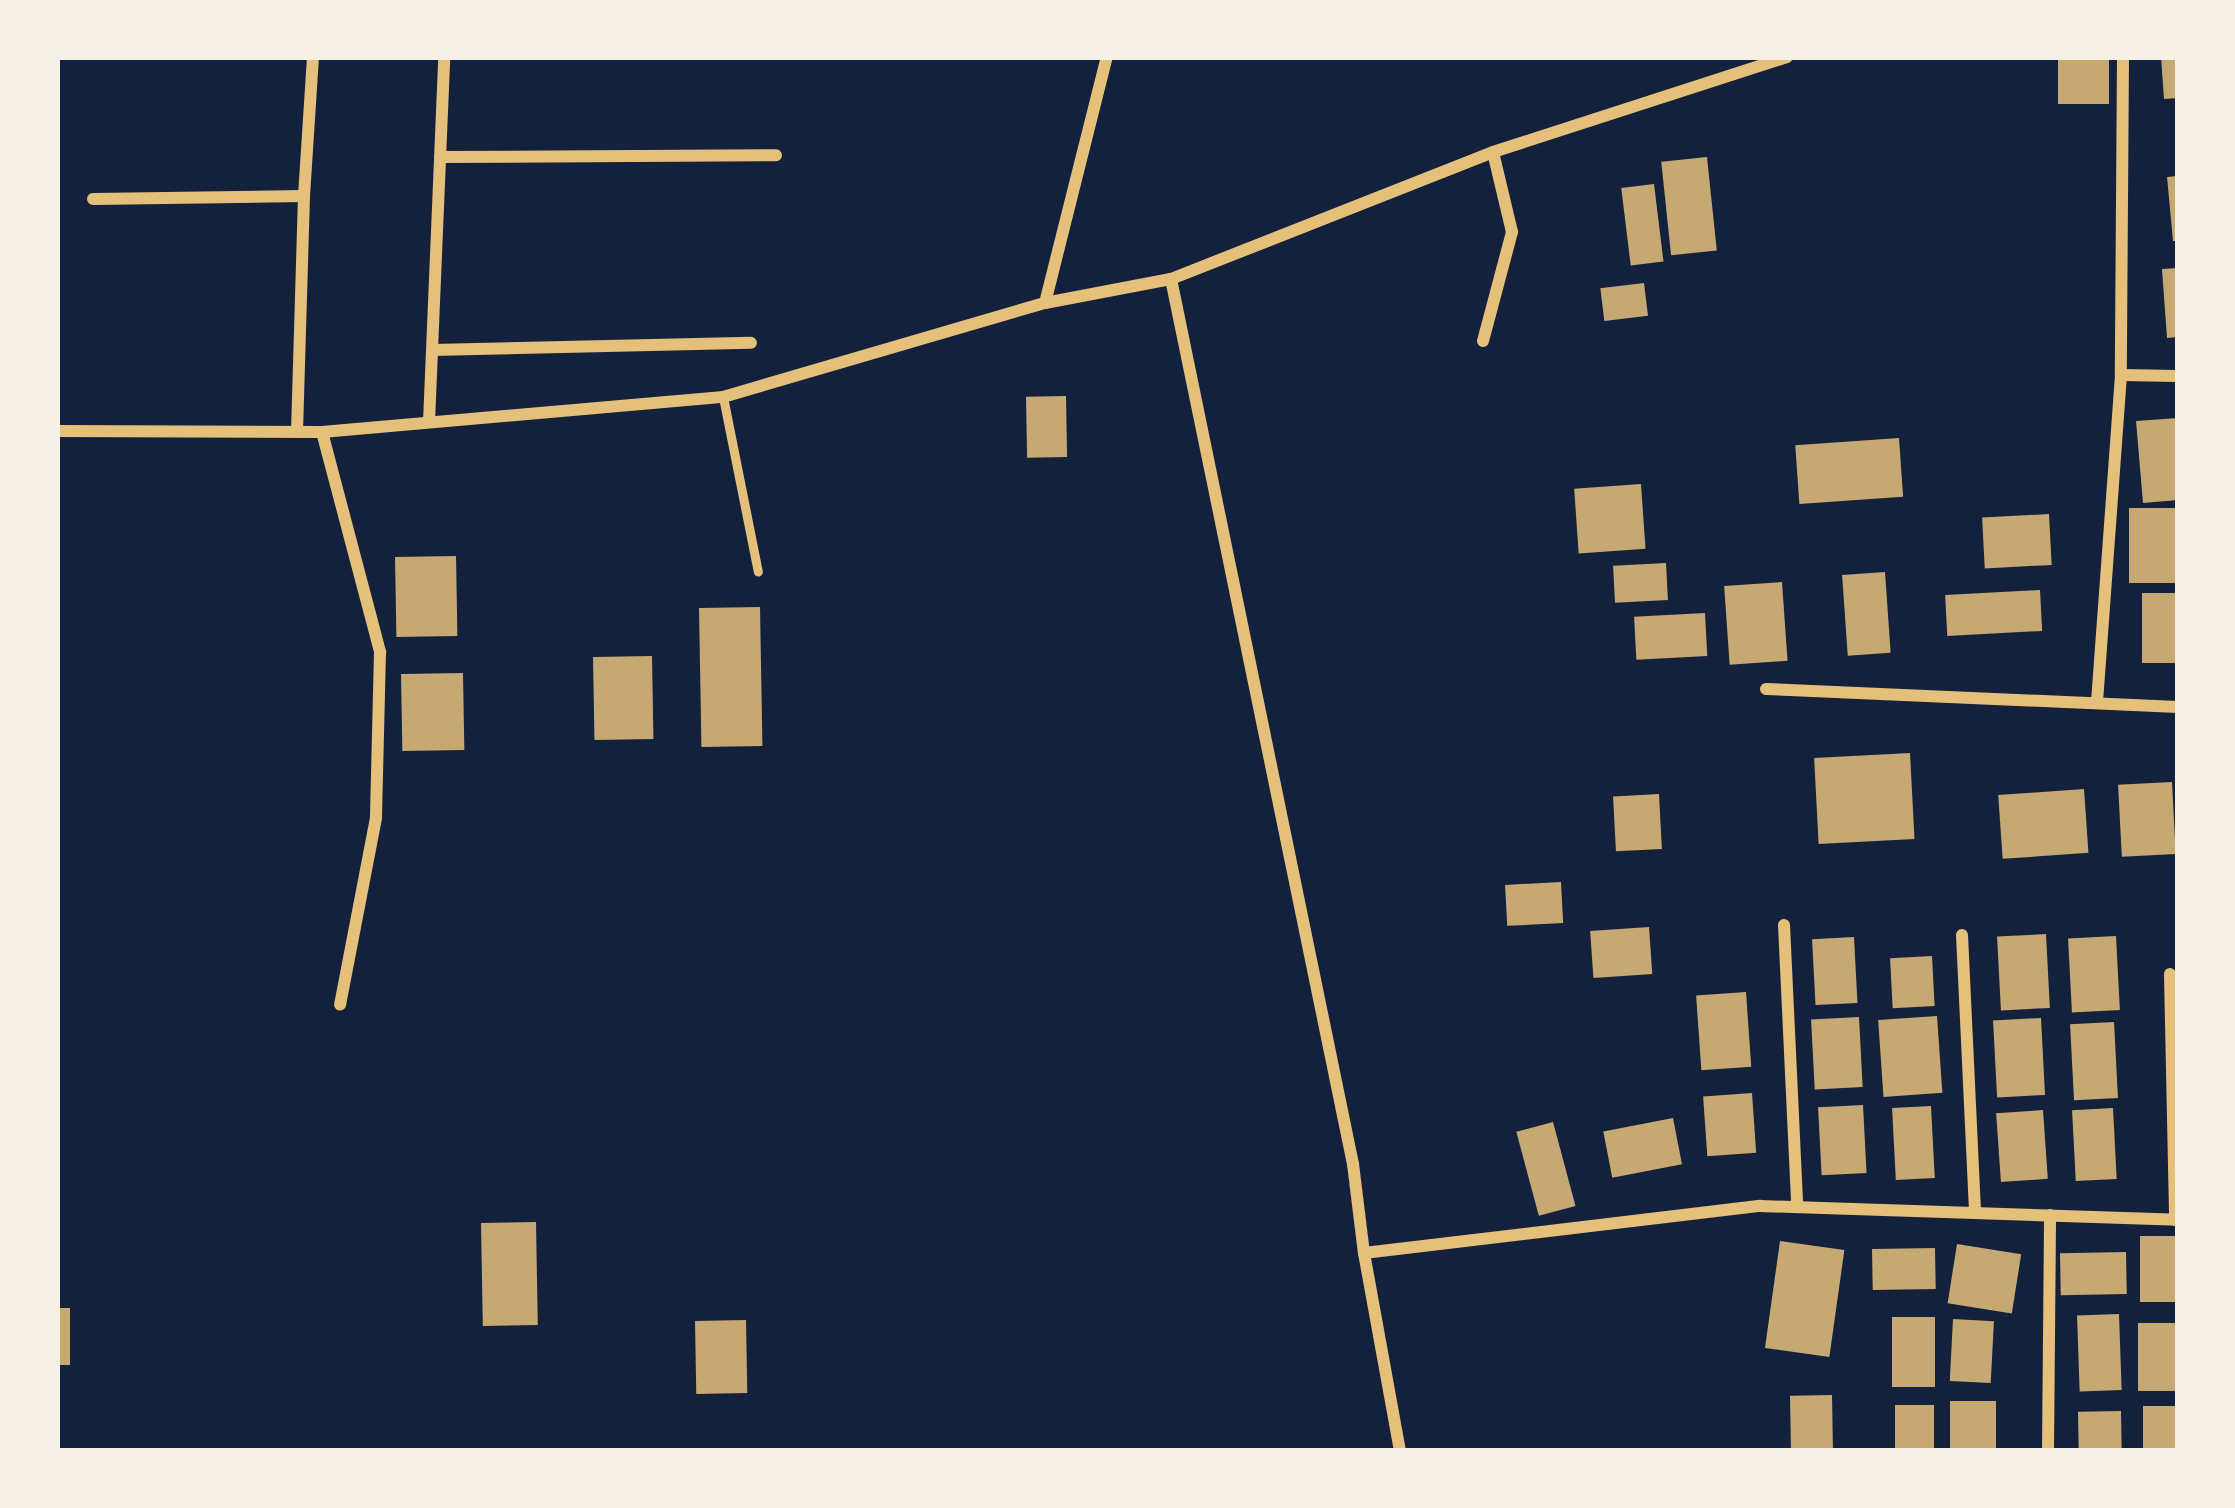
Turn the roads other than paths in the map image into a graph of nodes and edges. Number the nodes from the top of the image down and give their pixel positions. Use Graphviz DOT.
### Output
graph roads {
  1 [pos="313,57"];
  2 [pos="444,57"];
  3 [pos="1107,57"];
  4 [pos="1787,57"];
  5 [pos="2123,57"];
  6 [pos="1493,152"];
  7 [pos="776,155"];
  8 [pos="440,157"];
  9 [pos="304,196"];
  10 [pos="93,199"];
  11 [pos="1171,279"];
  12 [pos="1045,303"];
  13 [pos="1483,341"];
  14 [pos="751,343"];
  15 [pos="432,350"];
  16 [pos="2120,375"];
  17 [pos="2178,376"];
  18 [pos="722,398"];
  19 [pos="430,422"];
  20 [pos="57,431"];
  21 [pos="297,432"];
  22 [pos="322,432"];
  23 [pos="758,572"];
  24 [pos="1766,689"];
  25 [pos="2097,702"];
  26 [pos="2178,707"];
  27 [pos="1784,925"];
  28 [pos="1962,935"];
  29 [pos="2170,974"];
  30 [pos="340,1005"];
  31 [pos="1798,1205"];
  32 [pos="1975,1213"];
  33 [pos="2050,1215"];
  34 [pos="2177,1220"];
  35 [pos="1364,1253"];
  36 [pos="1400,1451"];
  37 [pos="2048,1451"];
  1 -- 9 [label="street"];
  2 -- 8 [label="street"];
  3 -- 12 [label="street"];
  4 -- 6 [label="street"];
  5 -- 16 [label="street"];
  6 -- 11 [label="street"];
  6 -- 13 [label="street"];
  7 -- 8 [label="street"];
  8 -- 15 [label="street"];
  9 -- 10 [label="street"];
  9 -- 21 [label="street"];
  11 -- 12 [label="street"];
  11 -- 35 [label="street"];
  12 -- 18 [label="street"];
  14 -- 15 [label="street"];
  15 -- 19 [label="street"];
  16 -- 17 [label="street"];
  16 -- 25 [label="street"];
  18 -- 19 [label="street"];
  18 -- 23 [label="lane"];
  19 -- 22 [label="street"];
  20 -- 21 [label="street"];
  21 -- 22 [label="street"];
  22 -- 30 [label="street"];
  24 -- 25 [label="street"];
  25 -- 26 [label="street"];
  27 -- 31 [label="street"];
  28 -- 32 [label="street"];
  29 -- 34 [label="street"];
  31 -- 32 [label="street"];
  31 -- 35 [label="street"];
  32 -- 33 [label="street"];
  33 -- 34 [label="street"];
  33 -- 37 [label="street"];
  35 -- 36 [label="street"];
}
